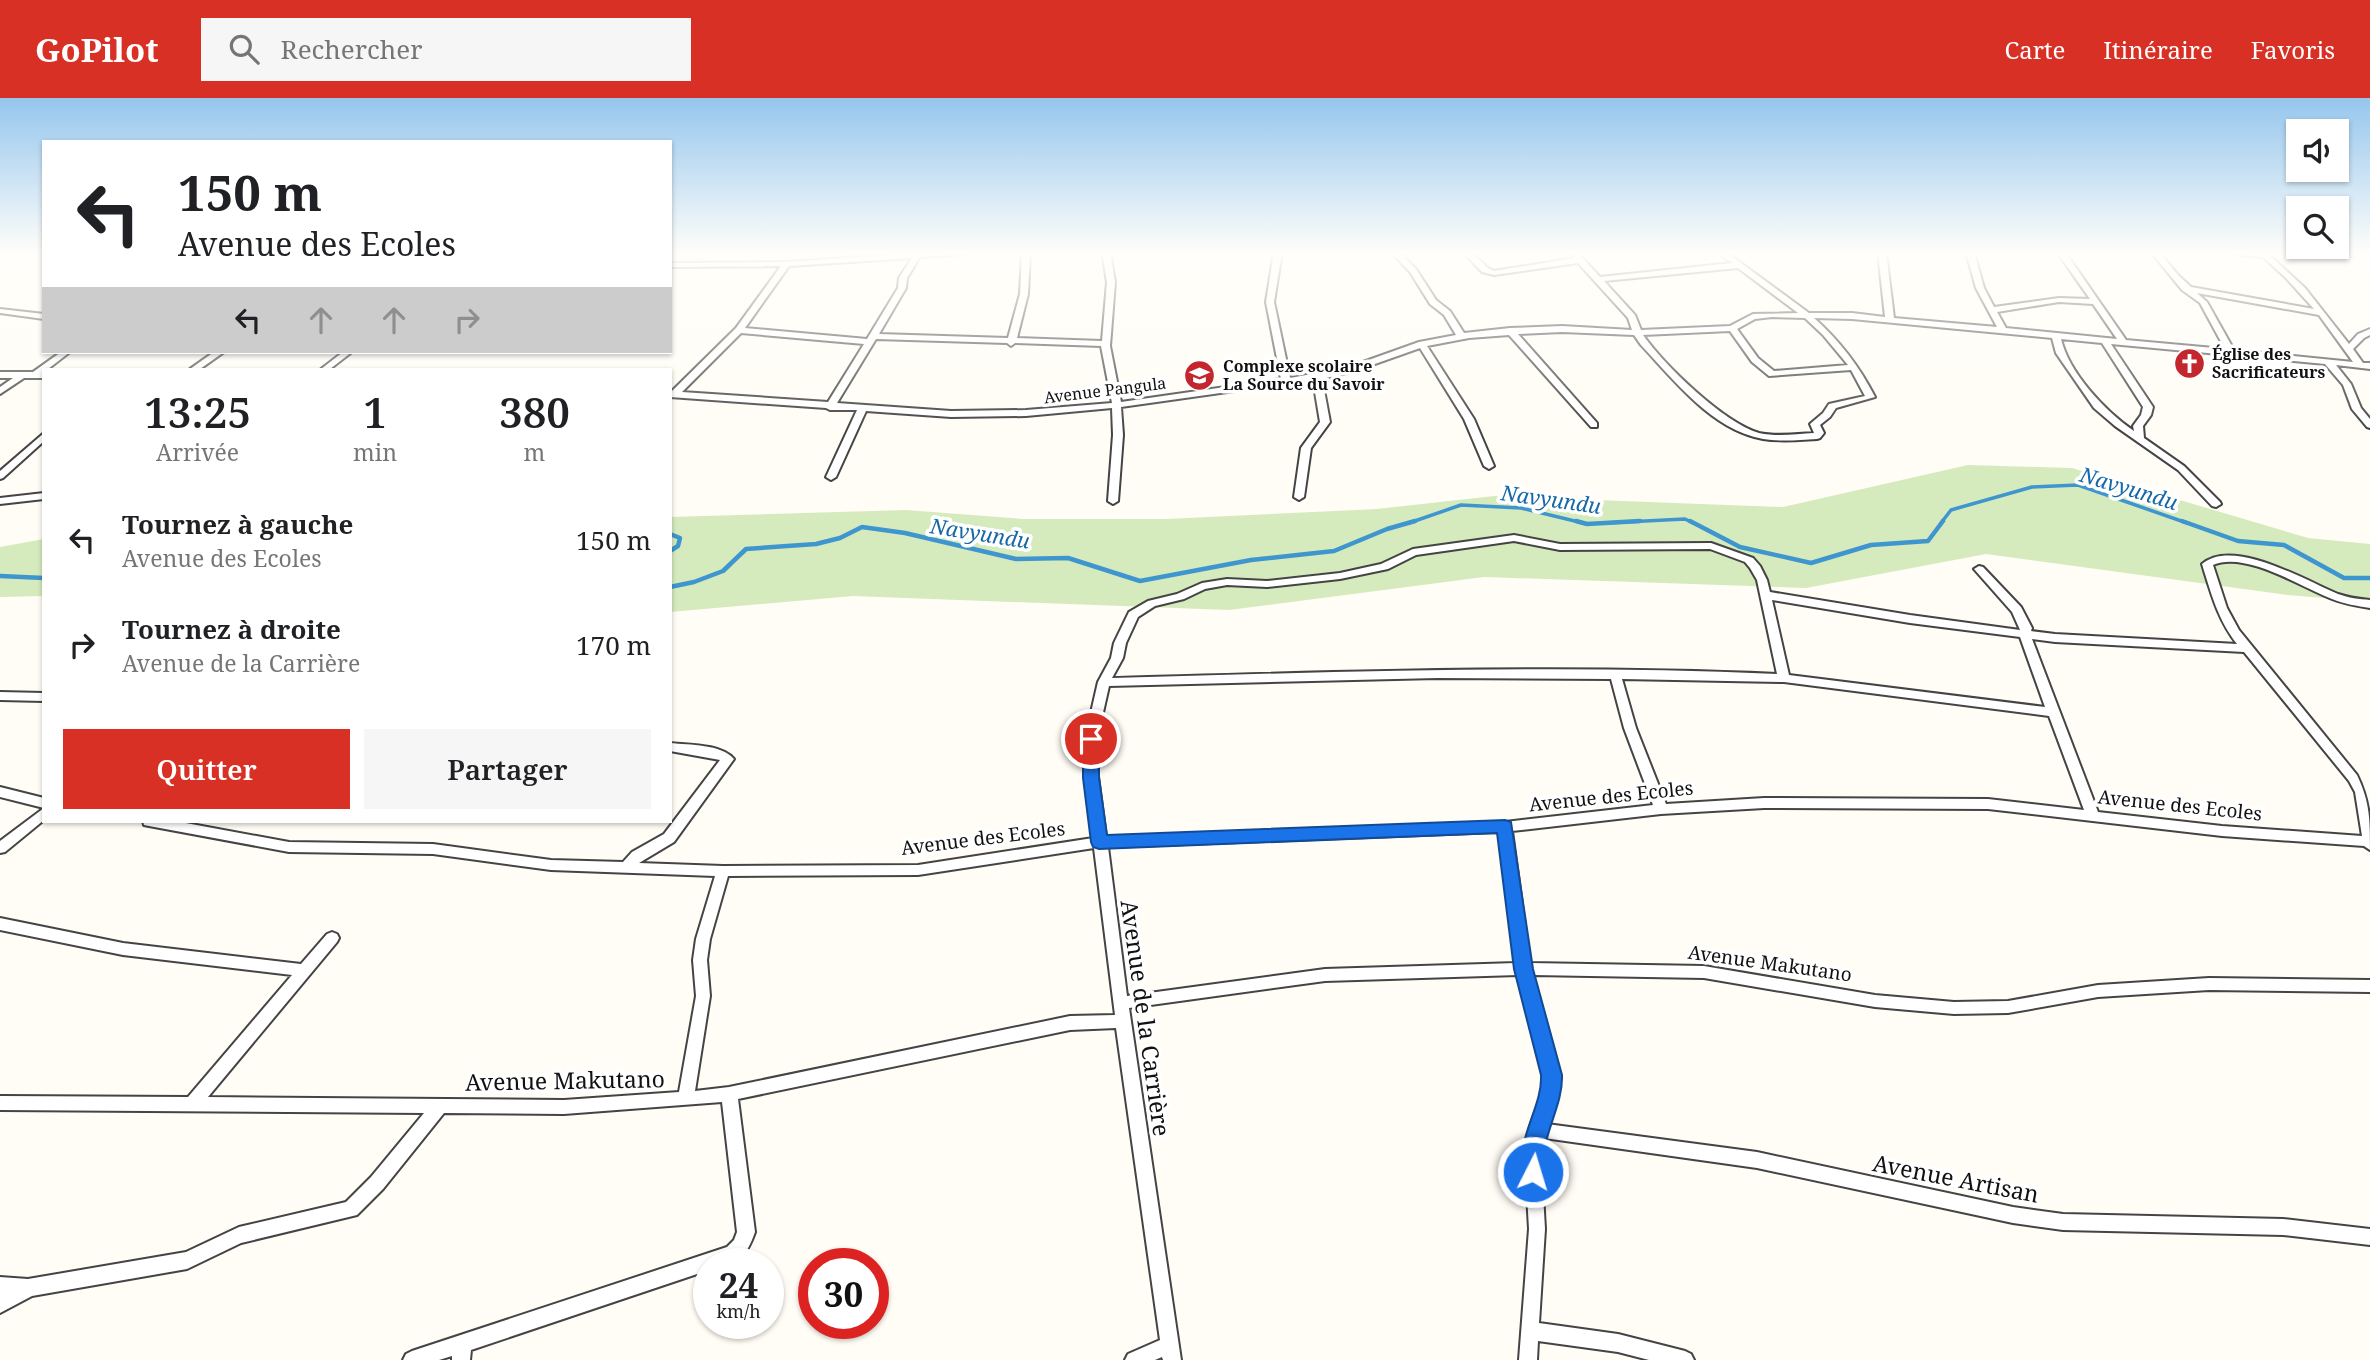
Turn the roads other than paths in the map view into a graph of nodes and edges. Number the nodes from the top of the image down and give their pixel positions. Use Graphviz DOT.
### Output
graph roads {
  1 [pos="0,311"];
  2 [pos="753,311"];
  3 [pos="886,311"];
  4 [pos="1020,311"];
  5 [pos="1109,311"];
  6 [pos="1272,311"];
  7 [pos="1444,311"];
  8 [pos="1627,311"];
  9 [pos="1803,311"];
  10 [pos="1889,311"];
  11 [pos="1992,311"];
  12 [pos="2101,311"];
  13 [pos="2208,311"];
  14 [pos="2310,311"];
  15 [pos="2321,313"];
  16 [pos="1807,314"];
  17 [pos="42,317"];
  18 [pos="1890,320"];
  19 [pos="1732,328"];
  20 [pos="739,330"];
  21 [pos="1510,331"];
  22 [pos="1637,332"];
  23 [pos="2004,332"];
  24 [pos="2370,332"];
  25 [pos="1461,336"];
  26 [pos="2056,336"];
  27 [pos="870,339"];
  28 [pos="2105,341"];
  29 [pos="1011,343"];
  30 [pos="2124,343"];
  31 [pos="1422,344"];
  32 [pos="1107,345"];
  33 [pos="2349,349"];
  34 [pos="2231,353"];
  35 [pos="64,354"];
  36 [pos="217,354"];
  37 [pos="345,354"];
  38 [pos="2328,362"];
  39 [pos="2365,366"];
  40 [pos="1853,367"];
  41 [pos="47,368"];
  42 [pos="196,368"];
  43 [pos="326,368"];
  44 [pos="0,374"];
  45 [pos="22,374"];
  46 [pos="39,375"];
  47 [pos="1317,377"];
  48 [pos="1286,380"];
  49 [pos="0,391"];
  50 [pos="673,394"];
  51 [pos="1115,405"];
  52 [pos="830,407"];
  53 [pos="862,409"];
  54 [pos="1594,425"];
  55 [pos="2370,425"];
  56 [pos="42,438"];
  57 [pos="2140,440"];
  58 [pos="1489,466"];
  59 [pos="0,476"];
  60 [pos="831,477"];
  61 [pos="42,496"];
  62 [pos="1299,497"];
  63 [pos="0,500"];
  64 [pos="1113,501"];
  65 [pos="2216,504"];
  66 [pos="1979,569"];
  67 [pos="1765,595"];
  68 [pos="2370,604"];
  69 [pos="2025,634"];
  70 [pos="2247,648"];
  71 [pos="1615,674"];
  72 [pos="1784,678"];
  73 [pos="1104,682"];
  74 [pos="0,696"];
  75 [pos="42,697"];
  76 [pos="2052,712"];
  77 [pos="672,747"];
  78 [pos="0,792"];
  79 [pos="42,802"];
  80 [pos="1661,809"];
  81 [pos="42,815"];
  82 [pos="2092,816"];
  83 [pos="2367,817"];
  84 [pos="160,823"];
  85 [pos="1505,827"];
  86 [pos="1099,842"];
  87 [pos="2369,843"];
  88 [pos="0,848"];
  89 [pos="627,867"];
  90 [pos="723,871"];
  91 [pos="0,925"];
  92 [pos="332,938"];
  93 [pos="1524,969"];
  94 [pos="305,971"];
  95 [pos="2370,986"];
  96 [pos="1121,1003"];
  97 [pos="1123,1021"];
  98 [pos="729,1094"];
  99 [pos="685,1100"];
  100 [pos="0,1102"];
  101 [pos="193,1103"];
  102 [pos="442,1105"];
  103 [pos="1537,1130"];
  104 [pos="2370,1237"];
  105 [pos="0,1286"];
  106 [pos="28,1288"];
  107 [pos="0,1304"];
  108 [pos="1530,1331"];
  109 [pos="461,1352"];
  110 [pos="1170,1352"];
  111 [pos="412,1360"];
  112 [pos="1134,1360"];
  113 [pos="1528,1360"];
  114 [pos="1685,1360"];
  1 -- 17 [label="street"];
  2 -- 20 [label="street"];
  3 -- 27 [label="street"];
  4 -- 29 [label="street"];
  5 -- 32 [label="street"];
  6 -- 48 [label="street"];
  7 -- 25 [label="street"];
  8 -- 22 [label="street"];
  9 -- 16 [label="street"];
  10 -- 18 [label="street"];
  11 -- 23 [label="street"];
  12 -- 30 [label="street"];
  13 -- 34 [label="street"];
  14 -- 15 [label="street"];
  15 -- 33 [label="street"];
  16 -- 18 [label="street, Avenue Pangula"];
  16 -- 19 [label="street, Avenue Pangula"];
  16 -- 40 [label="street"];
  18 -- 23 [label="street, Avenue Pangula"];
  19 -- 22 [label="street, Avenue Pangula"];
  19 -- 40 [label="street"];
  20 -- 27 [label="street"];
  20 -- 50 [label="street"];
  21 -- 22 [label="street, Avenue Pangula"];
  21 -- 25 [label="street, Avenue Pangula"];
  21 -- 54 [label="street"];
  22 -- 40 [label="street"];
  23 -- 26 [label="street, Avenue Pangula"];
  24 -- 33 [label="street"];
  25 -- 31 [label="street, Avenue Pangula"];
  26 -- 28 [label="street, Avenue Pangula"];
  26 -- 57 [label="street"];
  27 -- 29 [label="street"];
  27 -- 52 [label="street"];
  28 -- 30 [label="street, Avenue Pangula"];
  28 -- 57 [label="street"];
  29 -- 32 [label="street"];
  30 -- 34 [label="street, Avenue Pangula"];
  31 -- 47 [label="street, Avenue Pangula"];
  31 -- 58 [label="street"];
  32 -- 51 [label="street"];
  33 -- 39 [label="street"];
  34 -- 38 [label="street, Avenue Pangula"];
  35 -- 41 [label="street"];
  36 -- 42 [label="street"];
  37 -- 43 [label="street"];
  38 -- 39 [label="street, Avenue Pangula"];
  38 -- 55 [label="street"];
  44 -- 45 [label="street"];
  45 -- 46 [label="street"];
  45 -- 49 [label="street"];
  47 -- 48 [label="street, Avenue Pangula"];
  47 -- 62 [label="street"];
  48 -- 51 [label="street, Avenue Pangula"];
  50 -- 52 [label="street, Avenue Pangula"];
  51 -- 53 [label="street, Avenue Pangula"];
  51 -- 64 [label="street"];
  52 -- 53 [label="street, Avenue Pangula"];
  53 -- 60 [label="street"];
  56 -- 59 [label="street"];
  57 -- 65 [label="street"];
  61 -- 63 [label="street"];
  66 -- 69 [label="street"];
  67 -- 69 [label="street"];
  67 -- 72 [label="street, Avenue de la Carrière"];
  67 -- 73 [label="street, Avenue de la Carrière"];
  68 -- 70 [label="street"];
  69 -- 70 [label="street"];
  69 -- 76 [label="street"];
  70 -- 83 [label="street"];
  71 -- 72 [label="street"];
  71 -- 73 [label="street"];
  71 -- 80 [label="street"];
  72 -- 76 [label="street"];
  73 -- 86 [label="street, Avenue de la Carrière"];
  74 -- 75 [label="street"];
  76 -- 82 [label="street"];
  77 -- 89 [label="street"];
  78 -- 79 [label="street"];
  80 -- 82 [label="street, Avenue des Ecoles"];
  80 -- 85 [label="street, Avenue des Ecoles"];
  81 -- 88 [label="street"];
  82 -- 87 [label="street, Avenue des Ecoles"];
  83 -- 87 [label="street"];
  84 -- 89 [label="street, Avenue des Ecoles"];
  85 -- 86 [label="street, Avenue des Ecoles"];
  85 -- 93 [label="street"];
  86 -- 90 [label="street, Avenue des Ecoles"];
  86 -- 96 [label="street, Avenue de la Carrière"];
  89 -- 90 [label="street, Avenue des Ecoles"];
  90 -- 99 [label="street"];
  91 -- 94 [label="street"];
  92 -- 94 [label="street"];
  93 -- 95 [label="street, Avenue Makutano"];
  93 -- 96 [label="street, Avenue Makutano"];
  93 -- 103 [label="street"];
  94 -- 101 [label="street"];
  96 -- 97 [label="street, Avenue de la Carrière"];
  97 -- 98 [label="street, Avenue Makutano"];
  97 -- 110 [label="street, Avenue de la Carrière"];
  98 -- 99 [label="street, Avenue Makutano"];
  98 -- 109 [label="street"];
  99 -- 102 [label="street, Avenue Makutano"];
  100 -- 101 [label="street, Avenue Makutano"];
  101 -- 102 [label="street, Avenue Makutano"];
  102 -- 106 [label="street"];
  103 -- 104 [label="street, Avenue Artisan"];
  103 -- 108 [label="street"];
  105 -- 106 [label="street"];
  106 -- 107 [label="street"];
  108 -- 113 [label="street"];
  108 -- 114 [label="street"];
  109 -- 111 [label="street"];
  110 -- 112 [label="street"];
}
